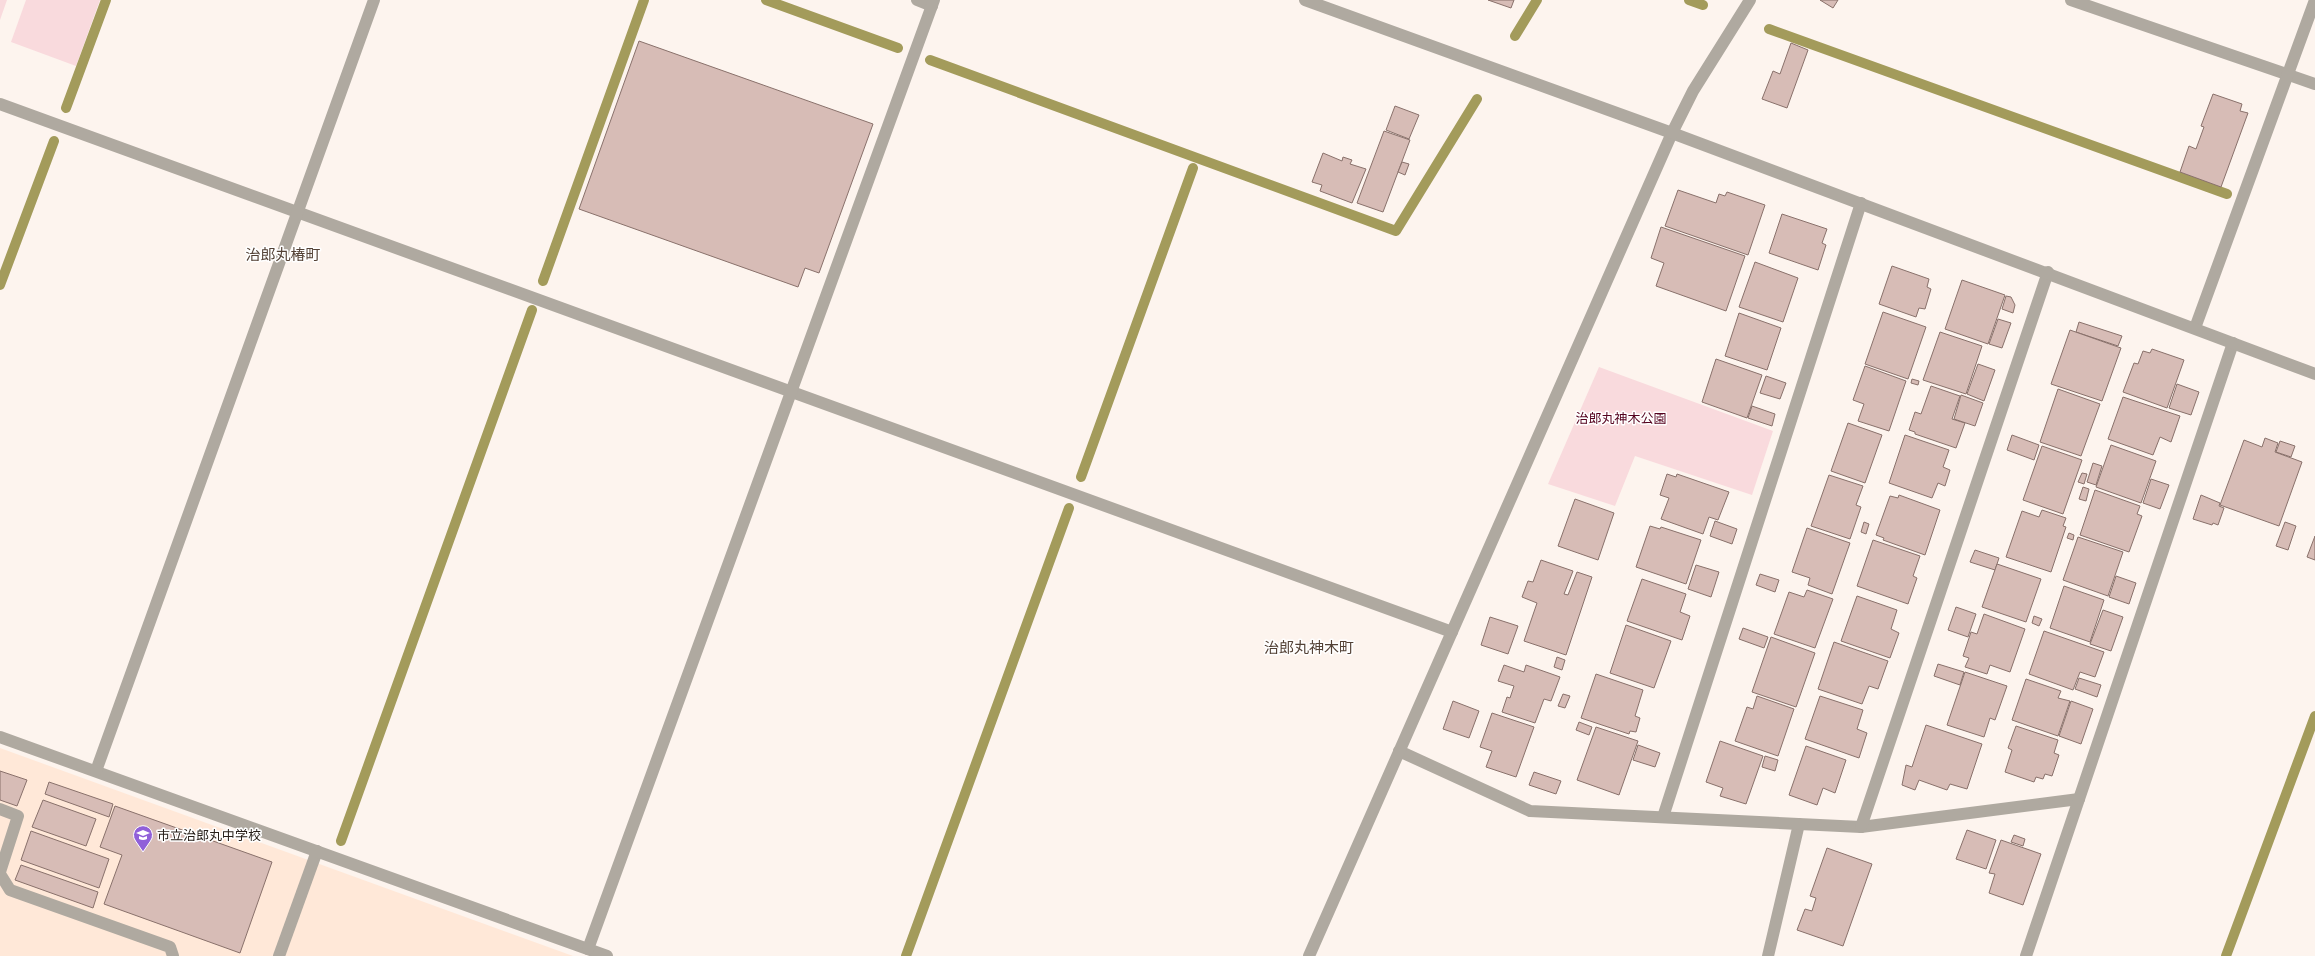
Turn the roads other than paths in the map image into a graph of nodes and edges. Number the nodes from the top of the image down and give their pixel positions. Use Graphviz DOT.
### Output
graph roads {
  1 [pos="374,0"];
  2 [pos="917,0"];
  3 [pos="1305,0"];
  4 [pos="1750,0"];
  5 [pos="2072,0"];
  6 [pos="2314,0"];
  7 [pos="933,3"];
  8 [pos="2287,74"];
  9 [pos="2315,84"];
  10 [pos="0,104"];
  11 [pos="1672,133"];
  12 [pos="1861,203"];
  13 [pos="298,213"];
  14 [pos="2048,272"];
  15 [pos="2195,328"];
  16 [pos="2234,343"];
  17 [pos="2315,374"];
  18 [pos="791,392"];
  19 [pos="1452,632"];
  20 [pos="0,737"];
  21 [pos="1399,751"];
  22 [pos="96,771"];
  23 [pos="2079,799"];
  24 [pos="0,809"];
  25 [pos="1663,817"];
  26 [pos="1799,824"];
  27 [pos="1861,827"];
  28 [pos="316,851"];
  29 [pos="0,873"];
  30 [pos="588,949"];
  31 [pos="173,956"];
  32 [pos="279,956"];
  33 [pos="607,956"];
  34 [pos="1309,956"];
  35 [pos="1768,956"];
  36 [pos="2026,956"];
  1 -- 13 [label="street"];
  2 -- 7 [label="street"];
  3 -- 11 [label="street"];
  4 -- 11 [label="street"];
  5 -- 8 [label="street"];
  6 -- 8 [label="street"];
  7 -- 18 [label="street"];
  8 -- 9 [label="street"];
  8 -- 15 [label="street"];
  10 -- 13 [label="street"];
  11 -- 12 [label="street"];
  11 -- 19 [label="street"];
  12 -- 14 [label="street"];
  12 -- 25 [label="street"];
  13 -- 18 [label="street"];
  13 -- 22 [label="street"];
  14 -- 15 [label="street"];
  14 -- 27 [label="street"];
  15 -- 16 [label="street"];
  16 -- 17 [label="street"];
  16 -- 23 [label="street"];
  18 -- 19 [label="street"];
  18 -- 30 [label="street"];
  19 -- 21 [label="street"];
  20 -- 22 [label="street"];
  21 -- 25 [label="street"];
  21 -- 34 [label="street"];
  22 -- 28 [label="street"];
  23 -- 27 [label="street"];
  23 -- 36 [label="street"];
  24 -- 29 [label="street"];
  25 -- 26 [label="street"];
  26 -- 27 [label="street"];
  26 -- 35 [label="street"];
  28 -- 30 [label="street"];
  28 -- 32 [label="street"];
  29 -- 31 [label="street"];
  30 -- 33 [label="street"];
}
